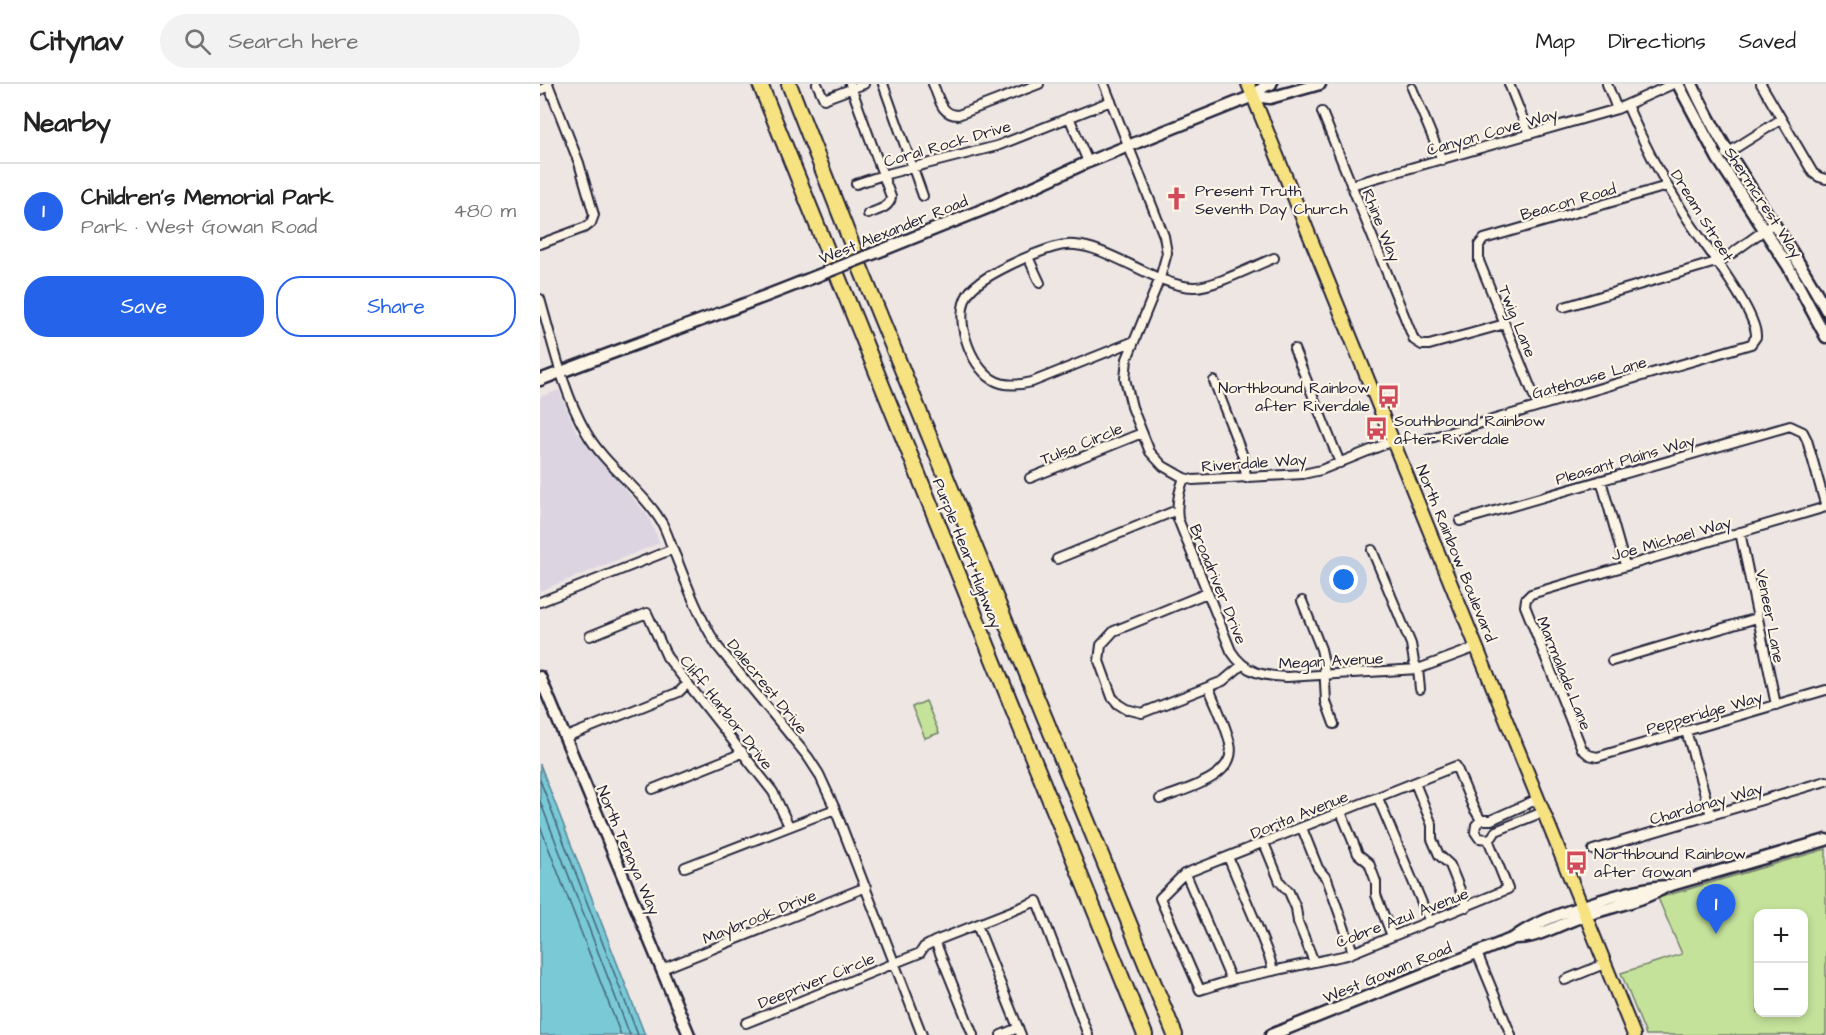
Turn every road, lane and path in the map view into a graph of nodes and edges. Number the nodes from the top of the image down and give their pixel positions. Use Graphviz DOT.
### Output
graph roads {
  1 [pos="760,84"];
  2 [pos="789,84"];
  3 [pos="817,84"];
  4 [pos="864,84"];
  5 [pos="883,84"];
  6 [pos="933,84"];
  7 [pos="1039,84"];
  8 [pos="1104,84"];
  9 [pos="1248,84"];
  10 [pos="1271,84"];
  11 [pos="1320,84"];
  12 [pos="1509,84"];
  13 [pos="1607,84"];
  14 [pos="1673,84"];
  15 [pos="1678,84"];
  16 [pos="1692,84"];
  17 [pos="1761,84"];
  18 [pos="548,85"];
  19 [pos="851,86"];
  20 [pos="1020,87"];
  21 [pos="1412,88"];
  22 [pos="540,90"];
  23 [pos="1253,96"];
  24 [pos="1111,101"];
  25 [pos="1627,105"];
  26 [pos="1617,109"];
  27 [pos="1322,112"];
  28 [pos="1069,117"];
  29 [pos="1780,120"];
  30 [pos="1529,134"];
  31 [pos="1128,146"];
  32 [pos="1728,153"];
  33 [pos="1718,159"];
  34 [pos="1442,160"];
  35 [pos="1088,162"];
  36 [pos="914,168"];
  37 [pos="883,175"];
  38 [pos="1822,178"];
  39 [pos="856,184"];
  40 [pos="1351,185"];
  41 [pos="1667,186"];
  42 [pos="923,196"];
  43 [pos="868,214"];
  44 [pos="1774,223"];
  45 [pos="1764,230"];
  46 [pos="540,244"];
  47 [pos="1479,245"];
  48 [pos="1028,257"];
  49 [pos="1274,258"];
  50 [pos="1716,262"];
  51 [pos="1160,278"];
  52 [pos="1040,283"];
  53 [pos="540,299"];
  54 [pos="1564,307"];
  55 [pos="1826,309"];
  56 [pos="1505,324"];
  57 [pos="1825,334"];
  58 [pos="1756,337"];
  59 [pos="1132,342"];
  60 [pos="1294,349"];
  61 [pos="561,372"];
  62 [pos="540,380"];
  63 [pos="1214,381"];
  64 [pos="1538,406"];
  65 [pos="1142,433"];
  66 [pos="1427,439"];
  67 [pos="1393,441"];
  68 [pos="1340,463"];
  69 [pos="1030,478"];
  70 [pos="1184,478"];
  71 [pos="1246,478"];
  72 [pos="1600,480"];
  73 [pos="1826,507"];
  74 [pos="1177,510"];
  75 [pos="1460,521"];
  76 [pos="1740,532"];
  77 [pos="673,549"];
  78 [pos="1372,550"];
  79 [pos="1057,559"];
  80 [pos="1625,565"];
  81 [pos="1207,593"];
  82 [pos="1526,599"];
  83 [pos="1302,601"];
  84 [pos="540,602"];
  85 [pos="1757,618"];
  86 [pos="590,636"];
  87 [pos="1477,647"];
  88 [pos="1612,661"];
  89 [pos="1242,665"];
  90 [pos="1418,669"];
  91 [pos="1325,675"];
  92 [pos="540,677"];
  93 [pos="687,684"];
  94 [pos="1209,688"];
  95 [pos="1420,689"];
  96 [pos="1826,690"];
  97 [pos="1776,705"];
  98 [pos="1334,724"];
  99 [pos="1686,731"];
  100 [pos="566,737"];
  101 [pos="742,751"];
  102 [pos="1589,755"];
  103 [pos="1826,781"];
  104 [pos="1415,783"];
  105 [pos="653,789"];
  106 [pos="1378,798"];
  107 [pos="1160,799"];
  108 [pos="1538,799"];
  109 [pos="834,809"];
  110 [pos="1341,812"];
  111 [pos="1543,812"];
  112 [pos="1711,815"];
  113 [pos="1481,820"];
  114 [pos="789,826"];
  115 [pos="1302,828"];
  116 [pos="1488,839"];
  117 [pos="1826,840"];
  118 [pos="1264,843"];
  119 [pos="1593,850"];
  120 [pos="1228,857"];
  121 [pos="685,867"];
  122 [pos="1186,874"];
  123 [pos="866,888"];
  124 [pos="1467,907"];
  125 [pos="1583,911"];
  126 [pos="1430,922"];
  127 [pos="977,925"];
  128 [pos="1392,936"];
  129 [pos="935,941"];
  130 [pos="1353,952"];
  131 [pos="1477,953"];
  132 [pos="1314,962"];
  133 [pos="895,963"];
  134 [pos="1604,963"];
  135 [pos="662,969"];
  136 [pos="1273,971"];
  137 [pos="1231,980"];
  138 [pos="1564,980"];
  139 [pos="1200,990"];
  140 [pos="746,1023"];
  141 [pos="1019,1032"];
  142 [pos="1508,1034"];
  143 [pos="688,1035"];
  144 [pos="922,1035"];
  145 [pos="973,1035"];
  146 [pos="1001,1035"];
  147 [pos="1088,1035"];
  148 [pos="1145,1035"];
  149 [pos="1175,1035"];
  150 [pos="1271,1035"];
  151 [pos="1634,1035"];
  1 -- 148 [label="highway, Purple Heart Highway"];
  2 -- 149 [label="highway, Purple Heart Highway"];
  3 -- 19 [label="street"];
  4 -- 19 [label="street"];
  5 -- 36 [label="street"];
  6 -- 20 [label="street"];
  7 -- 20 [label="street"];
  8 -- 24 [label="street"];
  9 -- 23 [label="main road, North Rainbow Boulevard"];
  10 -- 23 [label="main road, West Alexander Road"];
  11 -- 23 [label="main road, West Alexander Road"];
  12 -- 30 [label="street"];
  13 -- 26 [label="street"];
  14 -- 25 [label="street, Canyon Cove Way"];
  15 -- 33 [label="main road, Shermcrest Way"];
  16 -- 32 [label="main road, Shermcrest Way"];
  17 -- 29 [label="street"];
  18 -- 22 [label="street"];
  18 -- 46 [label="street"];
  19 -- 37 [label="street"];
  21 -- 34 [label="street"];
  23 -- 31 [label="main road, West Alexander Road"];
  23 -- 67 [label="main road, North Rainbow Boulevard"];
  24 -- 28 [label="street, Coral Rock Drive"];
  24 -- 31 [label="street"];
  25 -- 26 [label="street, Canyon Cove Way"];
  25 -- 41 [label="street, Dream Street"];
  26 -- 30 [label="street, Canyon Cove Way"];
  27 -- 40 [label="street, Rhine Way"];
  28 -- 35 [label="street"];
  28 -- 36 [label="street, Coral Rock Drive"];
  29 -- 32 [label="street"];
  29 -- 38 [label="street"];
  30 -- 34 [label="street, Canyon Cove Way"];
  31 -- 35 [label="main road, West Alexander Road"];
  31 -- 51 [label="street"];
  32 -- 33 [label="street"];
  32 -- 44 [label="main road, Shermcrest Way"];
  33 -- 45 [label="main road, Shermcrest Way"];
  34 -- 40 [label="street, Canyon Cove Way"];
  35 -- 61 [label="main road, West Alexander Road, bridge"];
  36 -- 37 [label="street, Coral Rock Drive"];
  36 -- 42 [label="street"];
  37 -- 39 [label="street, Coral Rock Drive"];
  37 -- 43 [label="street"];
  40 -- 56 [label="street, Rhine Way"];
  41 -- 47 [label="street, Beacon Road"];
  41 -- 50 [label="street, Dream Street"];
  44 -- 45 [label="street"];
  44 -- 55 [label="main road, Shermcrest Way"];
  45 -- 50 [label="street"];
  45 -- 57 [label="main road, Shermcrest Way"];
  47 -- 56 [label="street, Twig Lane"];
  48 -- 51 [label="street"];
  48 -- 52 [label="street"];
  48 -- 59 [label="street"];
  49 -- 51 [label="street"];
  50 -- 54 [label="street"];
  50 -- 58 [label="street, Dream Street"];
  51 -- 59 [label="street"];
  53 -- 61 [label="street, Dalecrest Drive"];
  56 -- 64 [label="street, Twig Lane"];
  58 -- 64 [label="street, Gatehouse Lane"];
  59 -- 65 [label="street"];
  60 -- 68 [label="street"];
  61 -- 62 [label="main road, West Alexander Road"];
  61 -- 77 [label="street, Dalecrest Drive"];
  63 -- 71 [label="street"];
  64 -- 66 [label="street, Gatehouse Lane"];
  65 -- 69 [label="street, Tulsa Circle"];
  65 -- 70 [label="street"];
  67 -- 68 [label="street, Riverdale Way"];
  67 -- 87 [label="main road, North Rainbow Boulevard"];
  68 -- 71 [label="street, Riverdale Way"];
  70 -- 71 [label="street, Riverdale Way"];
  70 -- 74 [label="street, Broadriver Drive"];
  72 -- 73 [label="street, Pleasant Plains Way"];
  72 -- 75 [label="street, Pleasant Plains Way"];
  72 -- 80 [label="street"];
  73 -- 76 [label="street, Joe Michael Way"];
  74 -- 79 [label="street"];
  74 -- 81 [label="street, Broadriver Drive"];
  76 -- 80 [label="street, Joe Michael Way"];
  76 -- 85 [label="street, Veneer Lane"];
  77 -- 84 [label="street"];
  77 -- 109 [label="street, Dalecrest Drive"];
  78 -- 90 [label="street"];
  80 -- 82 [label="street, Joe Michael Way"];
  81 -- 89 [label="street, Broadriver Drive"];
  81 -- 94 [label="street"];
  82 -- 102 [label="street, Marmalade Lane"];
  83 -- 91 [label="street"];
  85 -- 88 [label="street"];
  85 -- 97 [label="street, Veneer Lane"];
  86 -- 93 [label="street, Cliff Harbor Drive"];
  87 -- 90 [label="street, Megan Avenue"];
  87 -- 108 [label="main road, North Rainbow Boulevard"];
  89 -- 91 [label="street, Megan Avenue"];
  89 -- 94 [label="street"];
  90 -- 91 [label="street, Megan Avenue"];
  90 -- 95 [label="street"];
  91 -- 98 [label="street"];
  92 -- 100 [label="main road, North Tenaya Way"];
  93 -- 100 [label="street"];
  93 -- 101 [label="street, Cliff Harbor Drive"];
  94 -- 107 [label="street"];
  96 -- 97 [label="street, Pepperidge Way"];
  97 -- 99 [label="street, Pepperidge Way"];
  99 -- 102 [label="street, Pepperidge Way"];
  99 -- 112 [label="street"];
  100 -- 135 [label="main road, North Tenaya Way"];
  101 -- 105 [label="street"];
  101 -- 114 [label="street, Cliff Harbor Drive"];
  103 -- 112 [label="street, Chardonay Way"];
  104 -- 106 [label="street, Dorita Avenue"];
  104 -- 113 [label="street, Dorita Avenue"];
  104 -- 124 [label="street"];
  106 -- 110 [label="street, Dorita Avenue"];
  106 -- 126 [label="street"];
  108 -- 111 [label="main road, North Rainbow Boulevard"];
  108 -- 113 [label="street"];
  109 -- 114 [label="street"];
  109 -- 123 [label="street, Dalecrest Drive"];
  110 -- 115 [label="street, Dorita Avenue"];
  110 -- 128 [label="street"];
  111 -- 116 [label="street"];
  111 -- 125 [label="main road, North Rainbow Boulevard"];
  112 -- 119 [label="street, Chardonay Way"];
  113 -- 116 [label="street"];
  114 -- 121 [label="street"];
  115 -- 118 [label="street, Dorita Avenue"];
  115 -- 130 [label="street"];
  116 -- 124 [label="street, Cobre Azul Avenue"];
  117 -- 125 [label="main road, West Gowan Road"];
  118 -- 120 [label="street, Dorita Avenue"];
  118 -- 132 [label="street"];
  120 -- 122 [label="street, Dorita Avenue"];
  120 -- 136 [label="street"];
  122 -- 137 [label="street"];
  122 -- 139 [label="street, Dorita Avenue"];
  123 -- 133 [label="street, Dalecrest Drive"];
  123 -- 135 [label="street, Maybrook Drive"];
  124 -- 126 [label="street, Cobre Azul Avenue"];
  125 -- 131 [label="main road, West Gowan Road"];
  125 -- 134 [label="main road, North Rainbow Boulevard"];
  126 -- 128 [label="street, Cobre Azul Avenue"];
  127 -- 129 [label="street, Deepriver Circle"];
  127 -- 141 [label="street"];
  127 -- 147 [label="street, Deepriver Circle"];
  128 -- 130 [label="street, Cobre Azul Avenue"];
  129 -- 133 [label="street, Deepriver Circle"];
  129 -- 145 [label="street"];
  130 -- 132 [label="street, Cobre Azul Avenue"];
  131 -- 142 [label="street"];
  131 -- 150 [label="main road, West Gowan Road"];
  132 -- 136 [label="street, Cobre Azul Avenue"];
  133 -- 140 [label="street, Deepriver Circle"];
  133 -- 144 [label="street, Dalecrest Drive"];
  134 -- 138 [label="street"];
  134 -- 151 [label="main road, North Rainbow Boulevard"];
  135 -- 143 [label="main road, North Tenaya Way"];
  136 -- 137 [label="street, Cobre Azul Avenue"];
  137 -- 139 [label="street, Cobre Azul Avenue"];
  141 -- 146 [label="street"];
}
